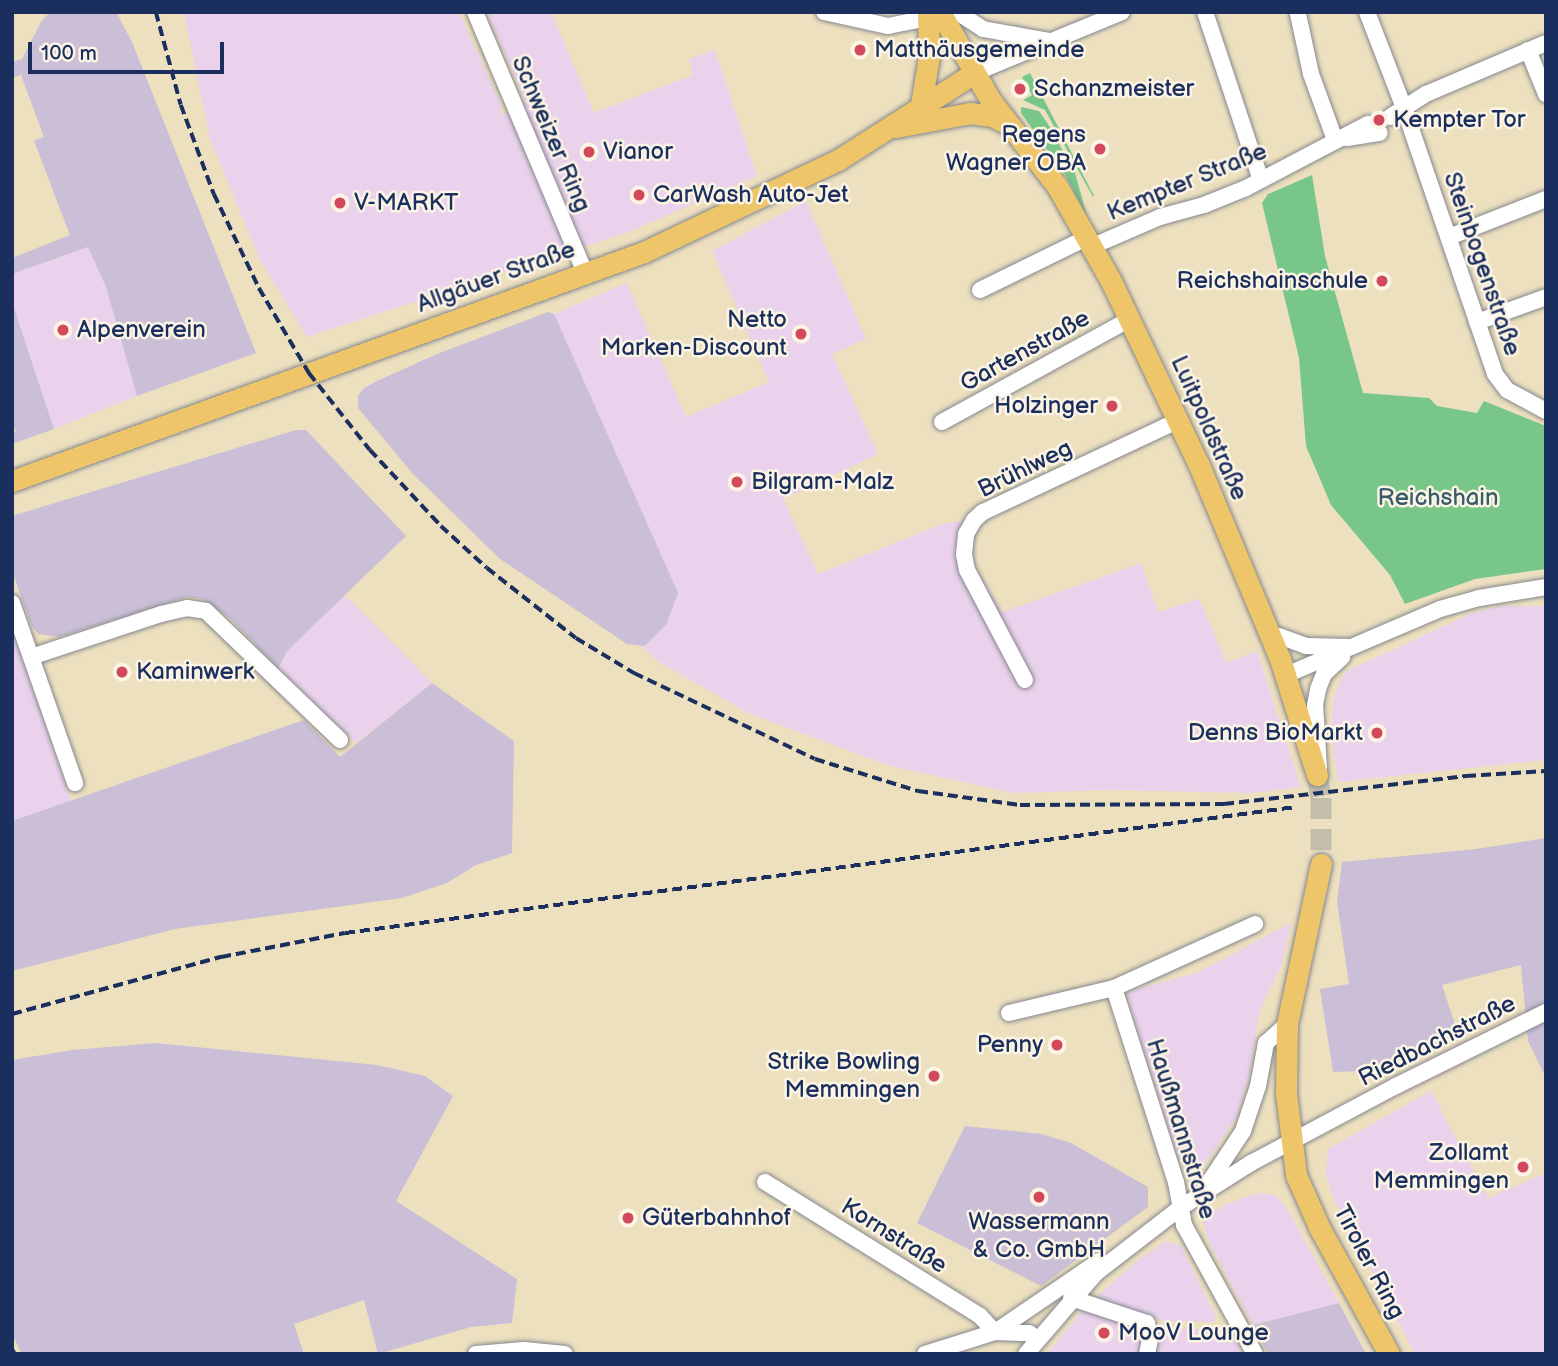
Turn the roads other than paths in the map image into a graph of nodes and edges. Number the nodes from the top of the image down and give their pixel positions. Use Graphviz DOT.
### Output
graph roads {
  1 [pos="475,12"];
  2 [pos="824,12"];
  3 [pos="957,12"];
  4 [pos="1122,12"];
  5 [pos="1205,12"];
  6 [pos="1367,12"];
  7 [pos="932,14"];
  8 [pos="1298,14"];
  9 [pos="1052,41"];
  10 [pos="1546,43"];
  11 [pos="1528,50"];
  12 [pos="974,73"];
  13 [pos="1546,94"];
  14 [pos="921,104"];
  15 [pos="1386,122"];
  16 [pos="1009,124"];
  17 [pos="888,129"];
  18 [pos="1336,139"];
  19 [pos="1261,180"];
  20 [pos="1546,199"];
  21 [pos="1449,237"];
  22 [pos="1091,242"];
  23 [pos="585,273"];
  24 [pos="980,290"];
  25 [pos="1546,296"];
  26 [pos="1130,319"];
  27 [pos="1477,322"];
  28 [pos="1546,411"];
  29 [pos="1179,420"];
  30 [pos="942,422"];
  31 [pos="12,481"];
  32 [pos="1546,587"];
  33 [pos="12,603"];
  34 [pos="1262,617"];
  35 [pos="1279,636"];
  36 [pos="1351,648"];
  37 [pos="31,656"];
  38 [pos="1286,675"];
  39 [pos="1025,680"];
  40 [pos="340,740"];
  41 [pos="1317,775"];
  42 [pos="75,783"];
  43 [pos="1321,864"];
  44 [pos="1255,923"];
  45 [pos="1114,988"];
  46 [pos="1546,1012"];
  47 [pos="1009,1013"];
  48 [pos="1287,1024"];
  49 [pos="1292,1142"];
  50 [pos="765,1182"];
  51 [pos="1199,1195"];
  52 [pos="1180,1208"];
  53 [pos="1119,1252"];
  54 [pos="1071,1298"];
  55 [pos="995,1332"];
  56 [pos="1037,1339"];
  57 [pos="524,1352"];
  58 [pos="476,1354"];
  59 [pos="565,1354"];
  60 [pos="925,1354"];
  61 [pos="1026,1354"];
  62 [pos="1147,1354"];
  63 [pos="1255,1354"];
  64 [pos="1390,1354"];
  1 -- 23 [label="street, Schweizer Ring"];
  2 -- 7 [label="street"];
  3 -- 9 [label="street"];
  4 -- 9 [label="street"];
  5 -- 19 [label="street"];
  6 -- 15 [label="street, Steinbogenstraße"];
  7 -- 12 [label="main road, Luitpoldstraße"];
  7 -- 14 [label="main road"];
  8 -- 18 [label="street"];
  9 -- 12 [label="street"];
  10 -- 11 [label="street, Kempter Straße"];
  11 -- 13 [label="street"];
  11 -- 15 [label="street, Kempter Straße"];
  12 -- 14 [label="main road, Allgäuer Straße"];
  12 -- 16 [label="main road, Luitpoldstraße"];
  14 -- 17 [label="main road, Allgäuer Straße"];
  15 -- 18 [label="street, Kempter Straße"];
  15 -- 21 [label="street, Steinbogenstraße"];
  16 -- 17 [label="main road"];
  16 -- 22 [label="main road, Luitpoldstraße"];
  17 -- 23 [label="main road, Allgäuer Straße"];
  18 -- 19 [label="street, Kempter Straße"];
  19 -- 22 [label="street, Kempter Straße"];
  20 -- 21 [label="street"];
  21 -- 27 [label="street, Steinbogenstraße"];
  22 -- 24 [label="street, Kempter Straße"];
  22 -- 26 [label="main road, Luitpoldstraße"];
  23 -- 31 [label="main road, Allgäuer Straße"];
  25 -- 27 [label="street"];
  26 -- 29 [label="main road, Luitpoldstraße"];
  26 -- 30 [label="street, Gartenstraße"];
  27 -- 28 [label="street, Steinbogenstraße"];
  29 -- 34 [label="main road, Luitpoldstraße"];
  29 -- 39 [label="street, Brühlweg"];
  32 -- 36 [label="street"];
  33 -- 37 [label="street"];
  34 -- 35 [label="main road"];
  34 -- 38 [label="main road, Luitpoldstraße"];
  35 -- 36 [label="street"];
  36 -- 38 [label="street"];
  36 -- 41 [label="street"];
  37 -- 40 [label="street"];
  37 -- 42 [label="street"];
  38 -- 41 [label="main road, Luitpoldstraße"];
  43 -- 48 [label="main road"];
  44 -- 45 [label="street"];
  45 -- 47 [label="street"];
  45 -- 52 [label="street, Haußmannstraße"];
  46 -- 49 [label="street, Riedbachstraße"];
  48 -- 49 [label="main road, Tiroler Ring"];
  48 -- 51 [label="street"];
  49 -- 51 [label="street, Riedbachstraße"];
  49 -- 64 [label="main road, Tiroler Ring"];
  50 -- 55 [label="street, Kornstraße"];
  51 -- 52 [label="street"];
  52 -- 53 [label="street"];
  52 -- 63 [label="street, Haußmannstraße"];
  53 -- 54 [label="street"];
  53 -- 55 [label="street"];
  54 -- 56 [label="street"];
  54 -- 62 [label="street"];
  55 -- 56 [label="street"];
  55 -- 60 [label="street"];
  56 -- 61 [label="street"];
  57 -- 58 [label="street"];
  57 -- 59 [label="street"];
}
